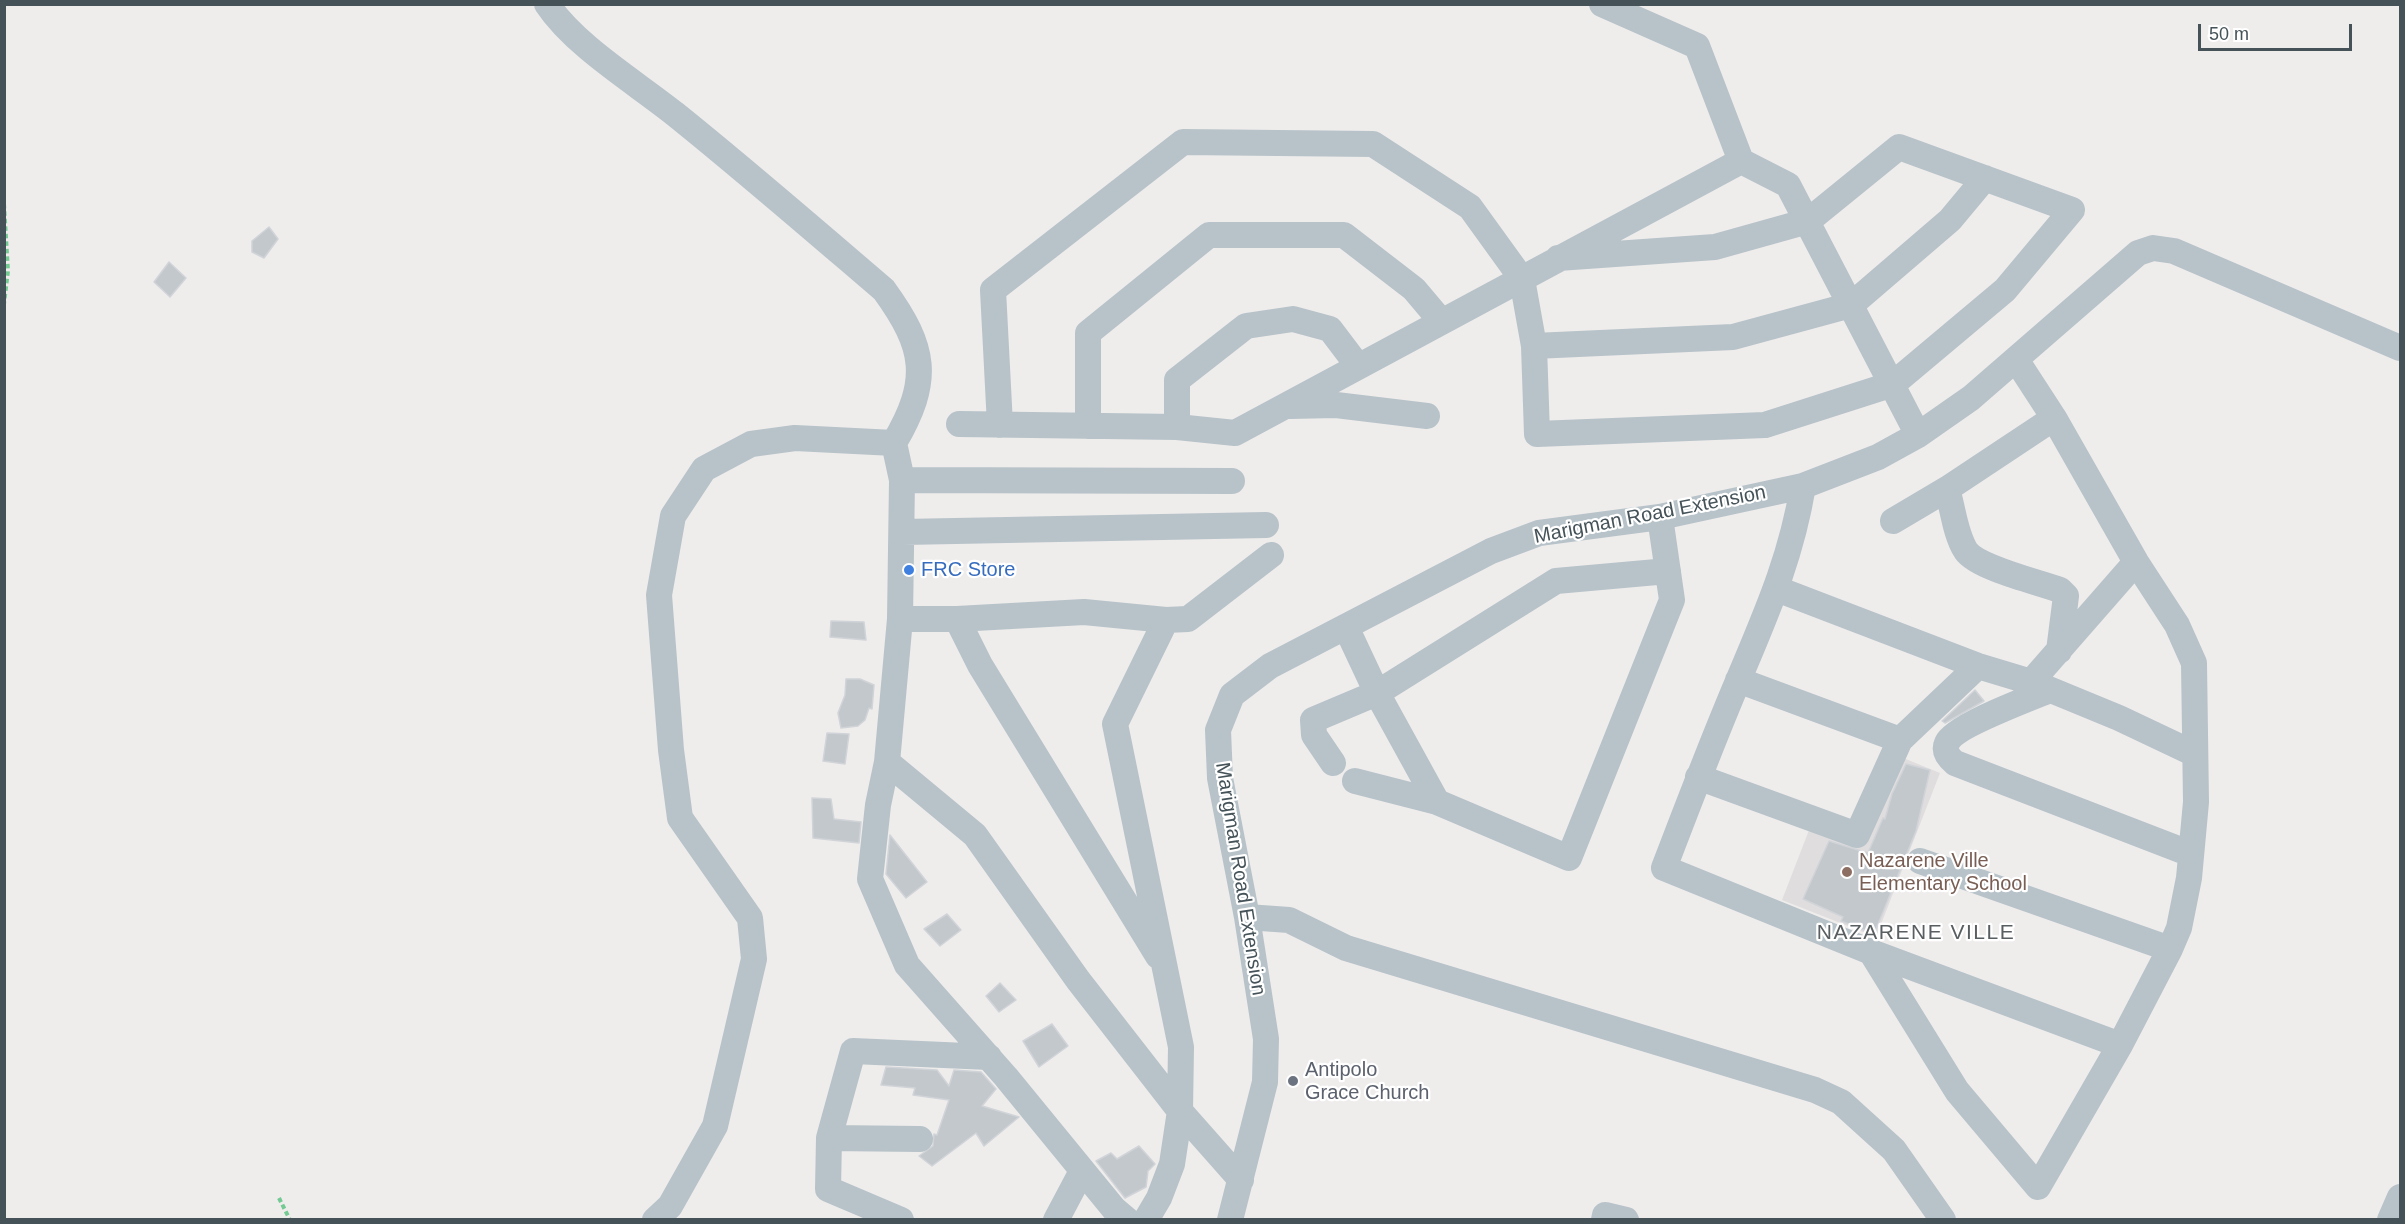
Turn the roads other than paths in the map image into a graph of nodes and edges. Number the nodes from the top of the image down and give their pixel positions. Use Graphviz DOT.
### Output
graph roads {
  1 [pos="547,4"];
  2 [pos="1602,4"];
  3 [pos="1740,161"];
  4 [pos="1984,178"];
  5 [pos="1808,221"];
  6 [pos="1558,258"];
  7 [pos="1522,279"];
  8 [pos="1851,305"];
  9 [pos="1441,321"];
  10 [pos="1534,346"];
  11 [pos="2400,348"];
  12 [pos="2017,361"];
  13 [pos="1358,366"];
  14 [pos="1893,384"];
  15 [pos="1284,406"];
  16 [pos="1427,416"];
  17 [pos="2054,418"];
  18 [pos="959,424"];
  19 [pos="1000,425"];
  20 [pos="1088,426"];
  21 [pos="1178,427"];
  22 [pos="1918,435"];
  23 [pos="894,442"];
  24 [pos="902,480"];
  25 [pos="1232,482"];
  26 [pos="1803,486"];
  27 [pos="1947,489"];
  28 [pos="1660,517"];
  29 [pos="1893,521"];
  30 [pos="1266,525"];
  31 [pos="903,532"];
  32 [pos="1271,555"];
  33 [pos="2136,562"];
  34 [pos="1668,571"];
  35 [pos="1777,590"];
  36 [pos="900,619"];
  37 [pos="957,619"];
  38 [pos="1166,620"];
  39 [pos="1346,627"];
  40 [pos="2059,651"];
  41 [pos="1978,666"];
  42 [pos="1738,680"];
  43 [pos="2041,686"];
  44 [pos="1377,693"];
  45 [pos="1900,740"];
  46 [pos="2195,754"];
  47 [pos="887,762"];
  48 [pos="1333,763"];
  49 [pos="1698,777"];
  50 [pos="1354,781"];
  51 [pos="1437,802"];
  52 [pos="2191,854"];
  53 [pos="1920,861"];
  54 [pos="1247,917"];
  55 [pos="2170,950"];
  56 [pos="1871,952"];
  57 [pos="1168,974"];
  58 [pos="2120,1045"];
  59 [pos="989,1057"];
  60 [pos="1180,1112"];
  61 [pos="829,1138"];
  62 [pos="920,1139"];
  63 [pos="1082,1171"];
  64 [pos="1241,1180"];
  65 [pos="2400,1197"];
  66 [pos="1233,1219"];
  67 [pos="655,1220"];
  68 [pos="901,1220"];
  69 [pos="1056,1220"];
  70 [pos="1127,1220"];
  71 [pos="1146,1220"];
  72 [pos="1604,1220"];
  73 [pos="1626,1220"];
  74 [pos="1942,1220"];
  75 [pos="2390,1220"];
  1 -- 23 [label="street"];
  2 -- 3 [label="street"];
  3 -- 5 [label="street"];
  3 -- 6 [label="street"];
  4 -- 5 [label="street"];
  4 -- 8 [label="street"];
  4 -- 14 [label="street"];
  5 -- 6 [label="street"];
  5 -- 8 [label="street"];
  6 -- 7 [label="street"];
  7 -- 9 [label="street"];
  7 -- 10 [label="street"];
  7 -- 19 [label="street"];
  8 -- 10 [label="street"];
  8 -- 14 [label="street"];
  9 -- 13 [label="street"];
  9 -- 20 [label="street"];
  10 -- 14 [label="street"];
  11 -- 12 [label="street, Marigman Road Extension"];
  12 -- 17 [label="street"];
  12 -- 22 [label="street, Marigman Road Extension"];
  13 -- 15 [label="street"];
  13 -- 21 [label="street"];
  14 -- 22 [label="street"];
  15 -- 16 [label="street"];
  15 -- 21 [label="street"];
  17 -- 27 [label="street"];
  17 -- 33 [label="street"];
  18 -- 19 [label="street"];
  19 -- 20 [label="street"];
  20 -- 21 [label="street"];
  22 -- 26 [label="street, Marigman Road Extension"];
  23 -- 24 [label="street"];
  23 -- 67 [label="street"];
  24 -- 25 [label="street"];
  24 -- 31 [label="street"];
  26 -- 28 [label="street, Marigman Road Extension"];
  26 -- 35 [label="street"];
  27 -- 29 [label="street"];
  27 -- 40 [label="street"];
  28 -- 34 [label="street"];
  28 -- 39 [label="street, Marigman Road Extension"];
  30 -- 31 [label="street"];
  31 -- 36 [label="street"];
  32 -- 38 [label="street"];
  33 -- 40 [label="street"];
  33 -- 46 [label="street"];
  34 -- 44 [label="street"];
  34 -- 51 [label="street"];
  35 -- 41 [label="street"];
  35 -- 42 [label="street"];
  36 -- 37 [label="street"];
  36 -- 47 [label="street"];
  37 -- 38 [label="street"];
  37 -- 57 [label="street"];
  38 -- 57 [label="street"];
  39 -- 44 [label="street"];
  39 -- 54 [label="street, Marigman Road Extension"];
  40 -- 43 [label="street"];
  41 -- 43 [label="street"];
  41 -- 45 [label="street"];
  42 -- 45 [label="street"];
  42 -- 49 [label="street"];
  43 -- 46 [label="street"];
  43 -- 52 [label="street"];
  44 -- 48 [label="street"];
  44 -- 51 [label="street"];
  45 -- 49 [label="street"];
  46 -- 52 [label="street"];
  47 -- 59 [label="street"];
  47 -- 60 [label="street"];
  49 -- 56 [label="street"];
  50 -- 51 [label="street"];
  52 -- 55 [label="street"];
  53 -- 55 [label="street"];
  54 -- 64 [label="street, Marigman Road Extension"];
  54 -- 74 [label="street"];
  55 -- 58 [label="street"];
  56 -- 58 [label="street"];
  56 -- 58 [label="street"];
  57 -- 60 [label="street"];
  59 -- 61 [label="street"];
  59 -- 63 [label="street"];
  60 -- 64 [label="street"];
  60 -- 71 [label="street"];
  61 -- 62 [label="street"];
  61 -- 68 [label="street"];
  63 -- 69 [label="street"];
  63 -- 70 [label="street"];
  64 -- 66 [label="street, Marigman Road Extension"];
  65 -- 75 [label="street"];
  72 -- 73 [label="street"];
}
